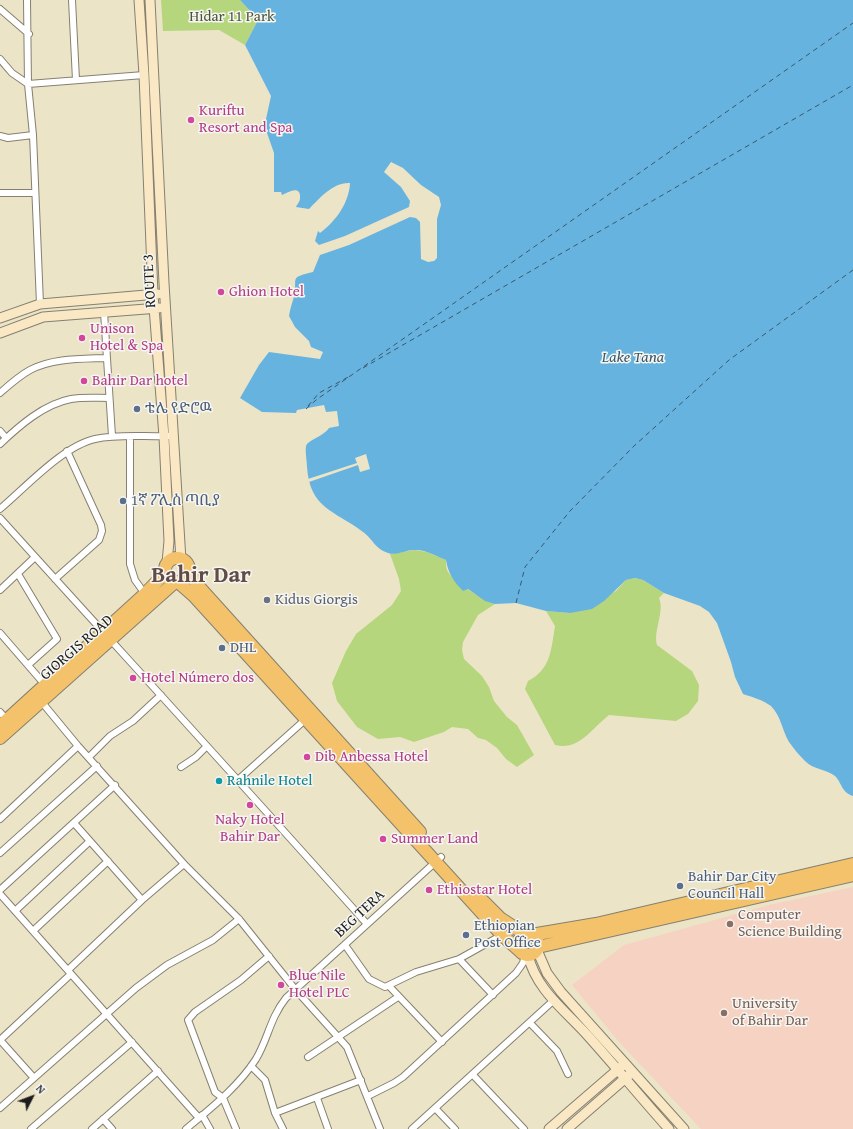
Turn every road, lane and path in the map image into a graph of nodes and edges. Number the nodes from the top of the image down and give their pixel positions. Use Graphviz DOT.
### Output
graph roads {
  1 [pos="27,0"];
  2 [pos="72,0"];
  3 [pos="139,0"];
  4 [pos="150,0"];
  5 [pos="0,9"];
  6 [pos="29,34"];
  7 [pos="143,57"];
  8 [pos="153,57"];
  9 [pos="0,59"];
  10 [pos="144,75"];
  11 [pos="76,80"];
  12 [pos="28,84"];
  13 [pos="146,132"];
  14 [pos="158,132"];
  15 [pos="33,135"];
  16 [pos="0,136"];
  17 [pos="0,193"];
  18 [pos="34,193"];
  19 [pos="153,294"];
  20 [pos="165,294"];
  21 [pos="103,299"];
  22 [pos="40,304"];
  23 [pos="155,308"];
  24 [pos="166,308"];
  25 [pos="104,312"];
  26 [pos="43,317"];
  27 [pos="0,318"];
  28 [pos="0,332"];
  29 [pos="106,358"];
  30 [pos="0,393"];
  31 [pos="109,398"];
  32 [pos="0,431"];
  33 [pos="112,436"];
  34 [pos="174,436"];
  35 [pos="130,437"];
  36 [pos="164,437"];
  37 [pos="6,438"];
  38 [pos="0,444"];
  39 [pos="67,451"];
  40 [pos="0,509"];
  41 [pos="1,520"];
  42 [pos="35,557"];
  43 [pos="181,560"];
  44 [pos="166,568"];
  45 [pos="188,571"];
  46 [pos="18,574"];
  47 [pos="55,579"];
  48 [pos="176,582"];
  49 [pos="0,590"];
  50 [pos="145,594"];
  51 [pos="221,619"];
  52 [pos="0,633"];
  53 [pos="106,637"];
  54 [pos="28,666"];
  55 [pos="48,688"];
  56 [pos="161,695"];
  57 [pos="38,697"];
  58 [pos="304,712"];
  59 [pos="2,719"];
  60 [pos="0,738"];
  61 [pos="78,746"];
  62 [pos="207,746"];
  63 [pos="89,757"];
  64 [pos="97,766"];
  65 [pos="181,766"];
  66 [pos="239,779"];
  67 [pos="114,785"];
  68 [pos="0,819"];
  69 [pos="74,823"];
  70 [pos="90,841"];
  71 [pos="0,853"];
  72 [pos="438,859"];
  73 [pos="108,861"];
  74 [pos="184,864"];
  75 [pos="853,864"];
  76 [pos="853,876"];
  77 [pos="0,890"];
  78 [pos="0,894"];
  79 [pos="142,900"];
  80 [pos="15,910"];
  81 [pos="238,919"];
  82 [pos="367,924"];
  83 [pos="33,931"];
  84 [pos="502,935"];
  85 [pos="528,935"];
  86 [pos="345,945"];
  87 [pos="529,951"];
  88 [pos="269,956"];
  89 [pos="459,959"];
  90 [pos="70,972"];
  91 [pos="389,986"];
  92 [pos="295,990"];
  93 [pos="561,992"];
  94 [pos="493,994"];
  95 [pos="398,997"];
  96 [pos="554,1000"];
  97 [pos="107,1014"];
  98 [pos="530,1023"];
  99 [pos="338,1038"];
  100 [pos="0,1040"];
  101 [pos="132,1042"];
  102 [pos="442,1042"];
  103 [pos="308,1057"];
  104 [pos="625,1063"];
  105 [pos="251,1066"];
  106 [pos="618,1070"];
  107 [pos="158,1071"];
  108 [pos="633,1072"];
  109 [pos="568,1074"];
  110 [pos="473,1075"];
  111 [pos="34,1078"];
  112 [pos="625,1078"];
  113 [pos="361,1080"];
  114 [pos="368,1096"];
  115 [pos="223,1098"];
  116 [pos="316,1098"];
  117 [pos="0,1108"];
  118 [pos="436,1108"];
  119 [pos="275,1113"];
  120 [pos="201,1116"];
  121 [pos="103,1119"];
  122 [pos="676,1120"];
  123 [pos="414,1128"];
  124 [pos="668,1128"];
  125 [pos="30,1129"];
  126 [pos="92,1129"];
  127 [pos="112,1129"];
  128 [pos="186,1129"];
  129 [pos="210,1129"];
  130 [pos="236,1129"];
  131 [pos="283,1129"];
  132 [pos="328,1129"];
  133 [pos="380,1129"];
  134 [pos="455,1129"];
  135 [pos="524,1129"];
  136 [pos="549,1129"];
  137 [pos="567,1129"];
  138 [pos="684,1129"];
  1 -- 6 [label="street"];
  2 -- 11 [label="street"];
  3 -- 7 [label="main road"];
  4 -- 8 [label="main road, ROUTE 3"];
  5 -- 6 [label="street"];
  6 -- 12 [label="street"];
  7 -- 8 [label="main road"];
  7 -- 10 [label="main road"];
  8 -- 14 [label="main road, ROUTE 3"];
  9 -- 12 [label="street"];
  10 -- 11 [label="street"];
  10 -- 13 [label="main road"];
  11 -- 12 [label="street"];
  12 -- 15 [label="street"];
  13 -- 14 [label="main road"];
  13 -- 19 [label="main road"];
  14 -- 20 [label="main road, ROUTE 3"];
  15 -- 16 [label="street"];
  15 -- 18 [label="street"];
  17 -- 18 [label="street"];
  18 -- 22 [label="street"];
  19 -- 20 [label="main road"];
  19 -- 21 [label="main road"];
  19 -- 23 [label="main road"];
  20 -- 24 [label="main road, ROUTE 3"];
  21 -- 22 [label="main road"];
  21 -- 25 [label="main road"];
  22 -- 26 [label="main road"];
  22 -- 27 [label="main road"];
  23 -- 24 [label="main road"];
  23 -- 25 [label="main road"];
  23 -- 36 [label="main road"];
  24 -- 34 [label="main road, ROUTE 3"];
  25 -- 26 [label="main road"];
  25 -- 29 [label="street"];
  26 -- 28 [label="main road"];
  29 -- 30 [label="street"];
  29 -- 31 [label="street"];
  31 -- 33 [label="street"];
  31 -- 37 [label="street"];
  32 -- 37 [label="street"];
  33 -- 35 [label="street"];
  33 -- 39 [label="street"];
  34 -- 36 [label="street"];
  34 -- 43 [label="main road, ROUTE 3"];
  35 -- 36 [label="street"];
  35 -- 50 [label="street"];
  36 -- 44 [label="main road"];
  37 -- 38 [label="street"];
  39 -- 40 [label="street"];
  39 -- 47 [label="street"];
  41 -- 42 [label="street"];
  42 -- 46 [label="street"];
  42 -- 47 [label="street"];
  43 -- 44 [label="highway"];
  43 -- 45 [label="highway"];
  44 -- 48 [label="highway"];
  44 -- 50 [label="highway, GIORGIS ROAD"];
  45 -- 48 [label="highway"];
  45 -- 51 [label="highway"];
  46 -- 49 [label="street"];
  46 -- 54 [label="street"];
  47 -- 53 [label="street"];
  48 -- 51 [label="highway"];
  48 -- 53 [label="highway, GIORGIS ROAD"];
  50 -- 53 [label="highway, GIORGIS ROAD"];
  51 -- 58 [label="highway"];
  52 -- 54 [label="street"];
  53 -- 55 [label="highway, GIORGIS ROAD"];
  53 -- 56 [label="street"];
  54 -- 55 [label="street"];
  55 -- 57 [label="highway, GIORGIS ROAD"];
  56 -- 62 [label="street"];
  56 -- 63 [label="street"];
  57 -- 59 [label="highway, GIORGIS ROAD"];
  57 -- 60 [label="highway, GIORGIS ROAD"];
  57 -- 61 [label="street"];
  58 -- 66 [label="street"];
  58 -- 72 [label="highway"];
  61 -- 63 [label="street"];
  61 -- 68 [label="street"];
  62 -- 65 [label="street"];
  62 -- 66 [label="street"];
  63 -- 64 [label="street"];
  64 -- 67 [label="street"];
  64 -- 71 [label="street"];
  66 -- 82 [label="street"];
  67 -- 69 [label="street"];
  67 -- 74 [label="street"];
  69 -- 70 [label="street"];
  69 -- 77 [label="street"];
  70 -- 73 [label="street"];
  70 -- 80 [label="street"];
  72 -- 82 [label="street, BEG TERA"];
  72 -- 84 [label="highway"];
  72 -- 85 [label="highway"];
  73 -- 79 [label="street"];
  73 -- 83 [label="street"];
  74 -- 79 [label="street"];
  74 -- 81 [label="street"];
  75 -- 85 [label="highway"];
  76 -- 87 [label="highway"];
  78 -- 80 [label="street"];
  79 -- 90 [label="street"];
  80 -- 83 [label="street"];
  81 -- 88 [label="street"];
  81 -- 97 [label="street"];
  82 -- 86 [label="street, BEG TERA"];
  83 -- 90 [label="street"];
  84 -- 87 [label="highway"];
  84 -- 89 [label="street"];
  85 -- 87 [label="highway"];
  85 -- 87 [label="highway"];
  86 -- 91 [label="street"];
  86 -- 92 [label="street, BEG TERA"];
  87 -- 93 [label="main road"];
  87 -- 94 [label="street"];
  87 -- 96 [label="main road"];
  88 -- 92 [label="street"];
  88 -- 115 [label="street"];
  89 -- 91 [label="street"];
  89 -- 94 [label="street"];
  90 -- 97 [label="street"];
  90 -- 100 [label="street"];
  91 -- 95 [label="street"];
  92 -- 99 [label="street"];
  92 -- 105 [label="street, BEG TERA"];
  93 -- 96 [label="main road"];
  93 -- 104 [label="main road"];
  94 -- 102 [label="street"];
  95 -- 99 [label="street"];
  95 -- 102 [label="street"];
  96 -- 98 [label="street"];
  96 -- 106 [label="main road"];
  97 -- 101 [label="street"];
  97 -- 111 [label="street"];
  98 -- 109 [label="street"];
  98 -- 110 [label="street"];
  99 -- 103 [label="street"];
  99 -- 113 [label="street"];
  100 -- 111 [label="street"];
  101 -- 107 [label="street"];
  101 -- 125 [label="street"];
  102 -- 114 [label="street"];
  104 -- 106 [label="main road"];
  104 -- 108 [label="main road"];
  105 -- 115 [label="street, BEG TERA"];
  105 -- 119 [label="street"];
  106 -- 112 [label="main road"];
  106 -- 136 [label="main road"];
  107 -- 120 [label="street"];
  107 -- 121 [label="street"];
  108 -- 112 [label="main road"];
  108 -- 122 [label="main road"];
  110 -- 118 [label="street"];
  110 -- 135 [label="street"];
  111 -- 117 [label="street"];
  112 -- 124 [label="main road"];
  112 -- 137 [label="main road"];
  113 -- 114 [label="street"];
  113 -- 116 [label="street"];
  114 -- 133 [label="street"];
  115 -- 120 [label="street, BEG TERA"];
  115 -- 130 [label="street"];
  116 -- 119 [label="street"];
  116 -- 132 [label="street"];
  118 -- 123 [label="street"];
  118 -- 134 [label="street"];
  119 -- 131 [label="street"];
  120 -- 128 [label="street, BEG TERA"];
  120 -- 129 [label="street"];
  121 -- 126 [label="street"];
  121 -- 127 [label="street"];
  122 -- 124 [label="main road"];
  122 -- 138 [label="main road"];
}
